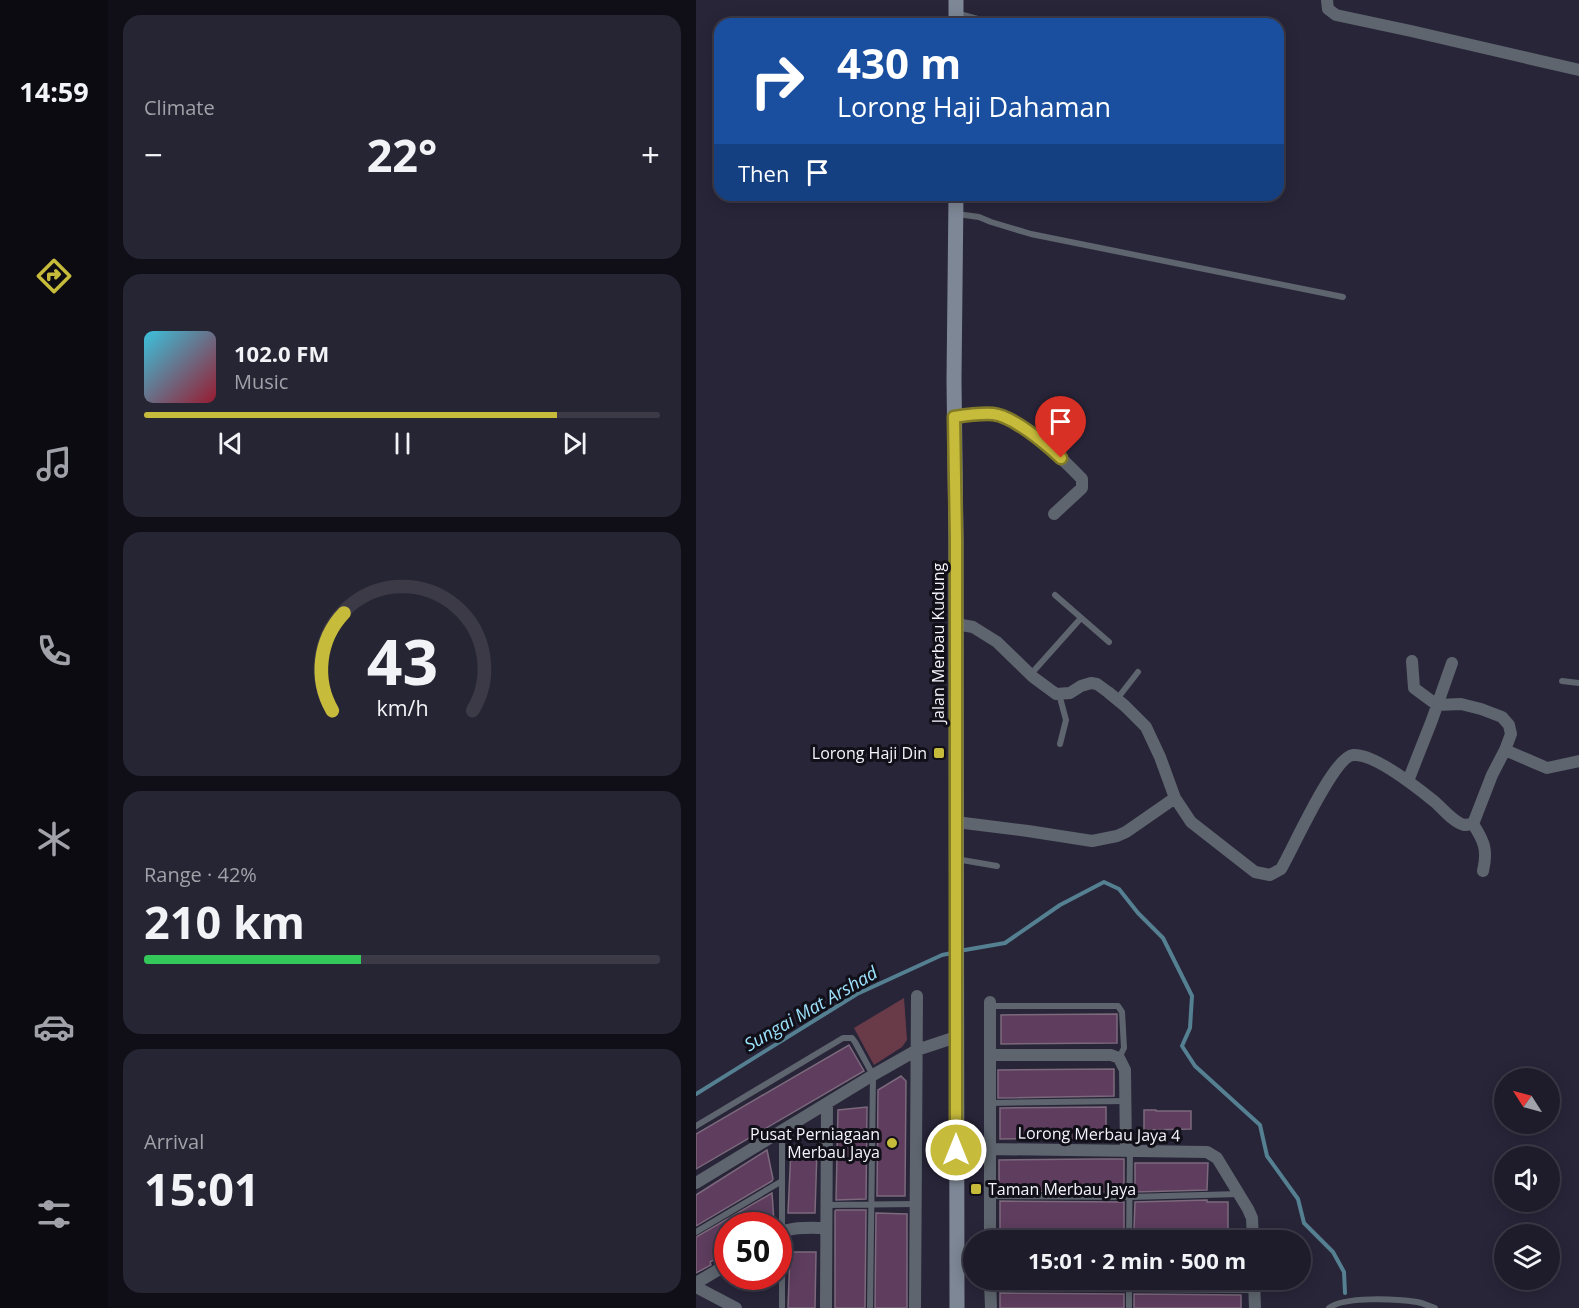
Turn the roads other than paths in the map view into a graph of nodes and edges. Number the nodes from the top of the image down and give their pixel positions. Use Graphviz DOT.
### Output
graph roads {
  1 [pos="956,0"];
  2 [pos="1327,0"];
  3 [pos="956,18"];
  4 [pos="1579,70"];
  5 [pos="956,201"];
  6 [pos="956,214"];
  7 [pos="1343,297"];
  8 [pos="954,417"];
  9 [pos="1054,514"];
  10 [pos="1054,595"];
  11 [pos="1081,618"];
  12 [pos="956,624"];
  13 [pos="1110,642"];
  14 [pos="1412,661"];
  15 [pos="1452,663"];
  16 [pos="1138,672"];
  17 [pos="1030,674"];
  18 [pos="1562,681"];
  19 [pos="1579,683"];
  20 [pos="1059,693"];
  21 [pos="1117,699"];
  22 [pos="1437,705"];
  23 [pos="1060,744"];
  24 [pos="1505,750"];
  25 [pos="1579,761"];
  26 [pos="1408,782"];
  27 [pos="1175,798"];
  28 [pos="956,822"];
  29 [pos="1473,824"];
  30 [pos="956,859"];
  31 [pos="997,866"];
  32 [pos="1484,871"];
  33 [pos="917,996"];
  34 [pos="990,1004"];
  35 [pos="956,1037"];
  36 [pos="917,1050"];
  37 [pos="990,1055"];
  38 [pos="1119,1058"];
  39 [pos="873,1075"];
  40 [pos="1126,1101"];
  41 [pos="990,1103"];
  42 [pos="827,1104"];
  43 [pos="696,1126"];
  44 [pos="782,1131"];
  45 [pos="990,1149"];
  46 [pos="1128,1151"];
  47 [pos="782,1181"];
  48 [pos="696,1183"];
  49 [pos="1239,1194"];
  50 [pos="990,1196"];
  51 [pos="1130,1197"];
  52 [pos="870,1204"];
  53 [pos="916,1204"];
  54 [pos="826,1205"];
  55 [pos="781,1212"];
  56 [pos="826,1228"];
  57 [pos="792,1230"];
  58 [pos="990,1230"];
  59 [pos="1129,1230"];
  60 [pos="1253,1230"];
  61 [pos="696,1233"];
  62 [pos="714,1273"];
  63 [pos="696,1285"];
  64 [pos="782,1290"];
  65 [pos="990,1290"];
  66 [pos="1129,1290"];
  67 [pos="1254,1290"];
  68 [pos="736,1308"];
  69 [pos="782,1308"];
  70 [pos="826,1308"];
  71 [pos="870,1308"];
  72 [pos="915,1308"];
  73 [pos="957,1308"];
  74 [pos="990,1308"];
  75 [pos="1129,1308"];
  76 [pos="1255,1308"];
  77 [pos="1329,1308"];
  78 [pos="1435,1308"];
  1 -- 3 [label="main road"];
  2 -- 4 [label="street"];
  5 -- 6 [label="main road, Jalan Merbau Kudung"];
  6 -- 7 [label="lane"];
  6 -- 8 [label="main road, Jalan Merbau Kudung"];
  8 -- 9 [label="street"];
  8 -- 12 [label="main road, Jalan Merbau Kudung"];
  10 -- 11 [label="lane"];
  11 -- 13 [label="lane"];
  11 -- 17 [label="lane"];
  12 -- 17 [label="street"];
  12 -- 28 [label="main road, Jalan Merbau Kudung"];
  14 -- 22 [label="street"];
  15 -- 22 [label="street"];
  16 -- 21 [label="lane"];
  17 -- 20 [label="street"];
  18 -- 19 [label="lane"];
  20 -- 21 [label="street"];
  20 -- 23 [label="lane"];
  21 -- 27 [label="street"];
  22 -- 24 [label="street"];
  22 -- 26 [label="street"];
  24 -- 25 [label="street"];
  24 -- 29 [label="street"];
  26 -- 27 [label="street"];
  26 -- 29 [label="street"];
  27 -- 28 [label="street"];
  28 -- 30 [label="main road, Jalan Merbau Kudung"];
  29 -- 32 [label="street"];
  30 -- 31 [label="lane"];
  30 -- 35 [label="main road, Jalan Merbau Kudung"];
  33 -- 36 [label="street"];
  34 -- 37 [label="street"];
  34 -- 38 [label="lane"];
  35 -- 36 [label="street"];
  35 -- 73 [label="main road, Jalan Merbau Kudung"];
  36 -- 39 [label="street"];
  36 -- 53 [label="street"];
  37 -- 38 [label="street"];
  37 -- 41 [label="street"];
  38 -- 40 [label="street"];
  39 -- 42 [label="street"];
  39 -- 43 [label="lane"];
  39 -- 52 [label="lane"];
  40 -- 41 [label="lane"];
  40 -- 46 [label="street"];
  41 -- 45 [label="street"];
  42 -- 44 [label="street"];
  42 -- 54 [label="street"];
  44 -- 47 [label="lane"];
  44 -- 48 [label="street"];
  45 -- 46 [label="street, Lorong Merbau Jaya 4"];
  45 -- 50 [label="street"];
  46 -- 49 [label="street, Lorong Merbau Jaya 4"];
  46 -- 51 [label="lane"];
  47 -- 55 [label="lane"];
  47 -- 61 [label="lane"];
  49 -- 51 [label="lane"];
  49 -- 60 [label="street"];
  50 -- 51 [label="lane"];
  50 -- 58 [label="street"];
  51 -- 59 [label="lane"];
  52 -- 53 [label="lane"];
  52 -- 54 [label="lane"];
  52 -- 71 [label="lane"];
  53 -- 72 [label="street"];
  54 -- 56 [label="street"];
  56 -- 57 [label="street"];
  56 -- 70 [label="street"];
  62 -- 63 [label="street"];
  63 -- 68 [label="street"];
  64 -- 69 [label="lane"];
  65 -- 74 [label="street"];
  66 -- 75 [label="lane"];
  67 -- 76 [label="street"];
  77 -- 78 [label="lane"];
}
